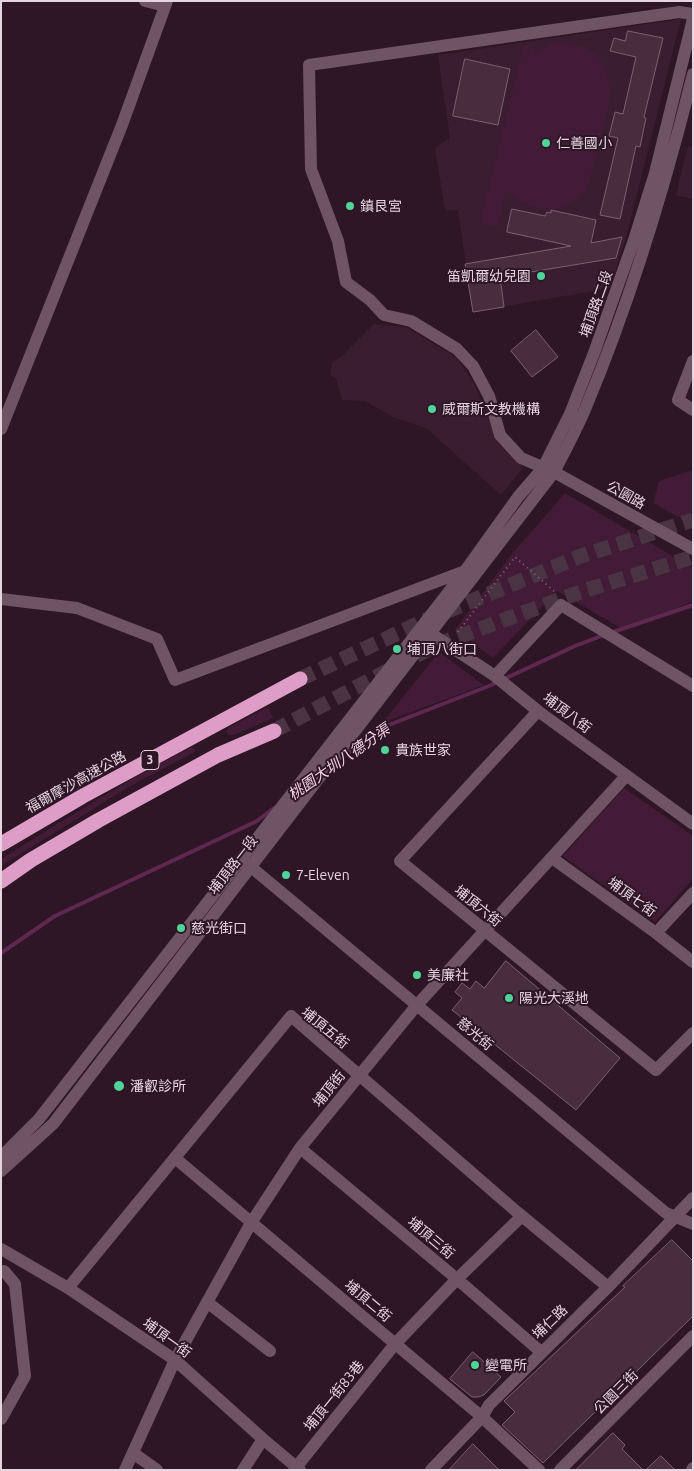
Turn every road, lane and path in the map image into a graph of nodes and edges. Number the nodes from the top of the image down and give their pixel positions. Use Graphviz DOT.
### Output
graph roads {
  1 [pos="145,1"];
  2 [pos="166,4"];
  3 [pos="693,14"];
  4 [pos="693,19"];
  5 [pos="693,74"];
  6 [pos="693,361"];
  7 [pos="693,410"];
  8 [pos="1,429"];
  9 [pos="549,470"];
  10 [pos="693,549"];
  11 [pos="480,569"];
  12 [pos="466,571"];
  13 [pos="556,592"];
  14 [pos="1,599"];
  15 [pos="426,630"];
  16 [pos="458,632"];
  17 [pos="495,676"];
  18 [pos="300,679"];
  19 [pos="693,686"];
  20 [pos="538,711"];
  21 [pos="274,731"];
  22 [pos="203,732"];
  23 [pos="218,754"];
  24 [pos="626,776"];
  25 [pos="693,824"];
  26 [pos="1,844"];
  27 [pos="552,858"];
  28 [pos="246,863"];
  29 [pos="1,881"];
  30 [pos="693,893"];
  31 [pos="485,932"];
  32 [pos="656,933"];
  33 [pos="693,962"];
  34 [pos="417,1005"];
  35 [pos="693,1033"];
  36 [pos="359,1075"];
  37 [pos="300,1148"];
  38 [pos="1,1157"];
  39 [pos="175,1158"];
  40 [pos="1,1171"];
  41 [pos="693,1198"];
  42 [pos="522,1216"];
  43 [pos="675,1216"];
  44 [pos="251,1223"];
  45 [pos="693,1224"];
  46 [pos="1,1249"];
  47 [pos="14,1257"];
  48 [pos="2,1273"];
  49 [pos="457,1279"];
  50 [pos="608,1287"];
  51 [pos="68,1288"];
  52 [pos="207,1302"];
  53 [pos="693,1336"];
  54 [pos="395,1344"];
  55 [pos="270,1352"];
  56 [pos="541,1352"];
  57 [pos="175,1360"];
  58 [pos="482,1417"];
  59 [pos="1,1419"];
  60 [pos="263,1439"];
  61 [pos="133,1453"];
  62 [pos="297,1469"];
  63 [pos="125,1470"];
  64 [pos="157,1470"];
  65 [pos="243,1470"];
  66 [pos="431,1470"];
  67 [pos="539,1470"];
  68 [pos="560,1470"];
  1 -- 2 [label="street"];
  2 -- 8 [label="street"];
  3 -- 9 [label="street, 公園路"];
  4 -- 9 [label="street, 埔頂路二段"];
  5 -- 9 [label="street, 埔頂路二段"];
  6 -- 7 [label="street"];
  9 -- 10 [label="street, 公園路"];
  9 -- 11 [label="street, 埔頂路二段"];
  9 -- 12 [label="street, 埔頂路二段"];
  11 -- 15 [label="street, 埔頂路一段"];
  12 -- 14 [label="street"];
  12 -- 15 [label="street, 埔頂路一段"];
  13 -- 16 [label="path"];
  15 -- 17 [label="street, 埔頂八街"];
  15 -- 28 [label="street, 埔頂路一段"];
  17 -- 19 [label="street"];
  17 -- 20 [label="street, 埔頂八街"];
  18 -- 22 [label="highway, 福爾摩沙高速公路 / 3"];
  20 -- 24 [label="street, 埔頂八街"];
  20 -- 31 [label="street, 埔頂六街"];
  21 -- 23 [label="highway, 3"];
  22 -- 23 [label="highway"];
  22 -- 26 [label="highway, 福爾摩沙高速公路 / 3"];
  23 -- 29 [label="highway, 3"];
  24 -- 25 [label="street, 埔頂八街"];
  24 -- 27 [label="street, 埔頂街"];
  27 -- 31 [label="street, 埔頂街"];
  27 -- 32 [label="street, 埔頂七街"];
  28 -- 34 [label="street, 慈光街"];
  28 -- 38 [label="street, 埔頂路一段"];
  28 -- 40 [label="street, 埔頂路一段"];
  30 -- 32 [label="street"];
  31 -- 34 [label="street, 埔頂街"];
  31 -- 35 [label="street, 埔頂六街"];
  32 -- 33 [label="street, 埔頂七街"];
  34 -- 36 [label="street, 埔頂街"];
  34 -- 43 [label="street, 慈光街"];
  36 -- 37 [label="street, 埔頂街"];
  36 -- 39 [label="street, 埔頂五街"];
  36 -- 42 [label="street, 埔頂五街"];
  37 -- 44 [label="street, 埔頂街"];
  37 -- 49 [label="street, 埔頂三街"];
  39 -- 44 [label="street, 埔頂二街"];
  39 -- 51 [label="street, 埔頂五街"];
  41 -- 43 [label="street, 埔仁路"];
  42 -- 49 [label="street, 埔頂一街83巷"];
  42 -- 50 [label="street, 埔頂五街"];
  43 -- 45 [label="street, 慈光街"];
  43 -- 50 [label="street, 埔仁路"];
  44 -- 52 [label="street, 埔頂街"];
  44 -- 54 [label="street, 埔頂二街"];
  46 -- 47 [label="street, 埔頂一街"];
  47 -- 48 [label="street"];
  47 -- 51 [label="street, 埔頂一街"];
  48 -- 59 [label="street"];
  49 -- 54 [label="street, 埔頂一街83巷"];
  49 -- 56 [label="street, 埔頂三街"];
  50 -- 56 [label="street, 埔仁路"];
  51 -- 57 [label="street, 埔頂一街"];
  52 -- 55 [label="street"];
  52 -- 57 [label="street, 埔頂街"];
  53 -- 68 [label="street, 公園三街"];
  54 -- 58 [label="street, 埔頂二街"];
  54 -- 62 [label="street, 埔頂一街83巷"];
  56 -- 58 [label="street, 埔仁路"];
  57 -- 60 [label="street, 埔頂一街"];
  57 -- 61 [label="street, 埔頂街"];
  58 -- 66 [label="street, 埔仁路"];
  58 -- 67 [label="street, 埔頂二街"];
  60 -- 62 [label="street, 埔頂一街"];
  60 -- 65 [label="street"];
  61 -- 63 [label="street, 埔頂街"];
  61 -- 64 [label="street"];
}
